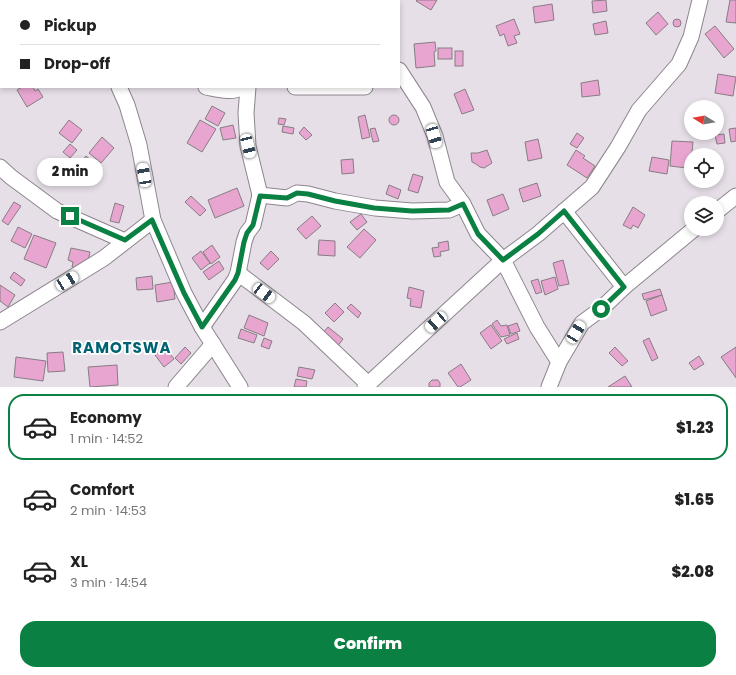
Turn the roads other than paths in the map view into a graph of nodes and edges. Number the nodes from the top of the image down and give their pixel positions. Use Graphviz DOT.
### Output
graph roads {
  1 [pos="700,0"];
  2 [pos="400,72"];
  3 [pos="119,88"];
  4 [pos="211,88"];
  5 [pos="240,88"];
  6 [pos="248,88"];
  7 [pos="0,166"];
  8 [pos="260,196"];
  9 [pos="736,196"];
  10 [pos="463,204"];
  11 [pos="724,205"];
  12 [pos="564,211"];
  13 [pos="152,220"];
  14 [pos="686,236"];
  15 [pos="125,240"];
  16 [pos="503,260"];
  17 [pos="238,273"];
  18 [pos="624,287"];
  19 [pos="0,322"];
  20 [pos="202,327"];
  21 [pos="213,344"];
  22 [pos="559,362"];
  23 [pos="367,386"];
  24 [pos="176,387"];
  25 [pos="240,387"];
  26 [pos="549,387"];
  1 -- 12 [label="street"];
  2 -- 10 [label="street"];
  3 -- 13 [label="street"];
  4 -- 5 [label="street"];
  6 -- 8 [label="street"];
  7 -- 15 [label="street"];
  8 -- 10 [label="street"];
  8 -- 17 [label="street"];
  9 -- 11 [label="street"];
  10 -- 16 [label="street"];
  12 -- 16 [label="street"];
  12 -- 18 [label="street"];
  13 -- 15 [label="street"];
  13 -- 20 [label="street"];
  14 -- 18 [label="street"];
  15 -- 19 [label="street"];
  16 -- 22 [label="street"];
  16 -- 23 [label="street"];
  17 -- 20 [label="street"];
  17 -- 23 [label="street"];
  18 -- 22 [label="street"];
  20 -- 21 [label="street"];
  21 -- 24 [label="street"];
  21 -- 25 [label="street"];
  22 -- 26 [label="street"];
}
